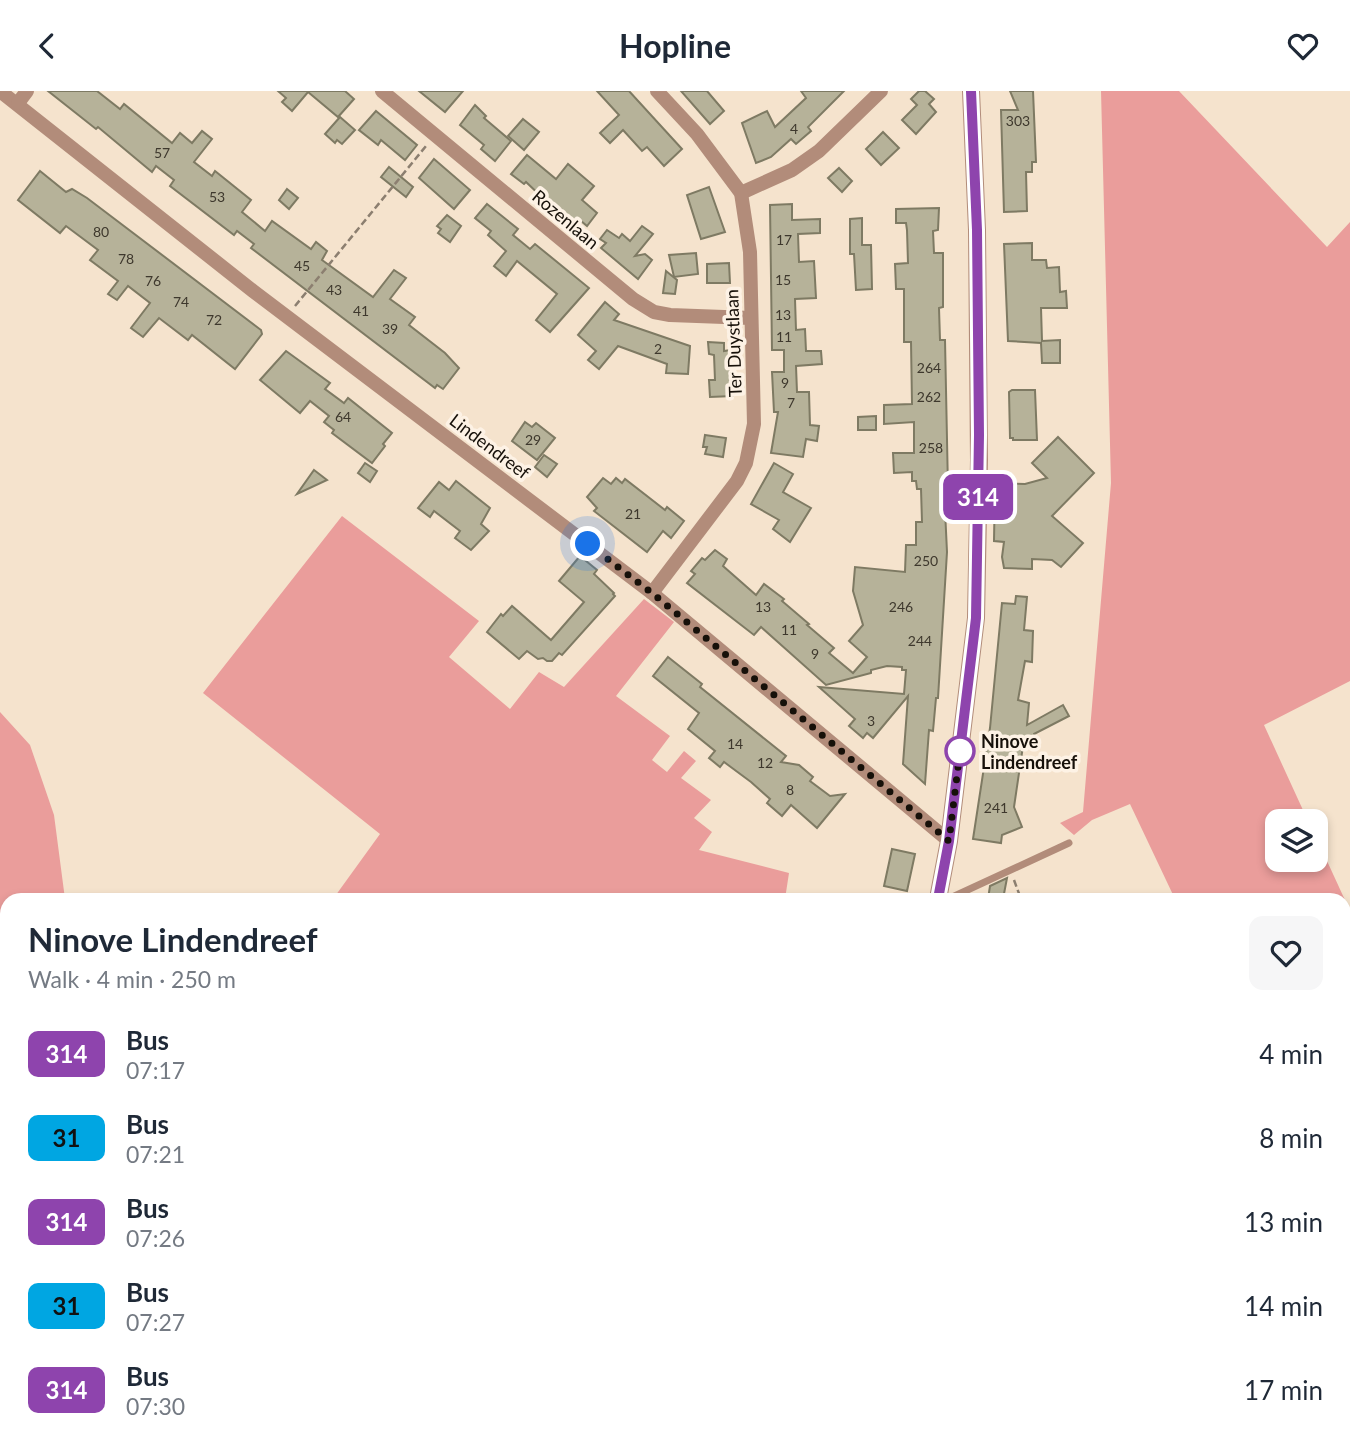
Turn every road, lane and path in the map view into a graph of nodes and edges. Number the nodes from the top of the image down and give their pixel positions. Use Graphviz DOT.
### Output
graph roads {
  1 [pos="0,91"];
  2 [pos="27,91"];
  3 [pos="382,91"];
  4 [pos="657,91"];
  5 [pos="881,91"];
  6 [pos="971,91"];
  7 [pos="18,103"];
  8 [pos="435,136"];
  9 [pos="741,193"];
  10 [pos="287,316"];
  11 [pos="751,318"];
  12 [pos="652,593"];
  13 [pos="949,841"];
  14 [pos="1069,843"];
  15 [pos="1010,870"];
  16 [pos="939,893"];
  17 [pos="961,893"];
  18 [pos="1019,893"];
  1 -- 7 [label="street, Lindendreef"];
  2 -- 7 [label="street"];
  3 -- 8 [label="street, Rozenlaan"];
  4 -- 9 [label="street, Ter Duystlaan"];
  5 -- 9 [label="street"];
  6 -- 13 [label="street"];
  7 -- 10 [label="street, Lindendreef"];
  8 -- 10 [label="path"];
  8 -- 11 [label="street, Rozenlaan"];
  9 -- 11 [label="street, Ter Duystlaan"];
  10 -- 12 [label="street, Lindendreef"];
  11 -- 12 [label="street, Ter Duystlaan"];
  12 -- 13 [label="street, Lindendreef"];
  13 -- 16 [label="street"];
  14 -- 15 [label="lane"];
  15 -- 17 [label="lane"];
  15 -- 18 [label="path"];
}
